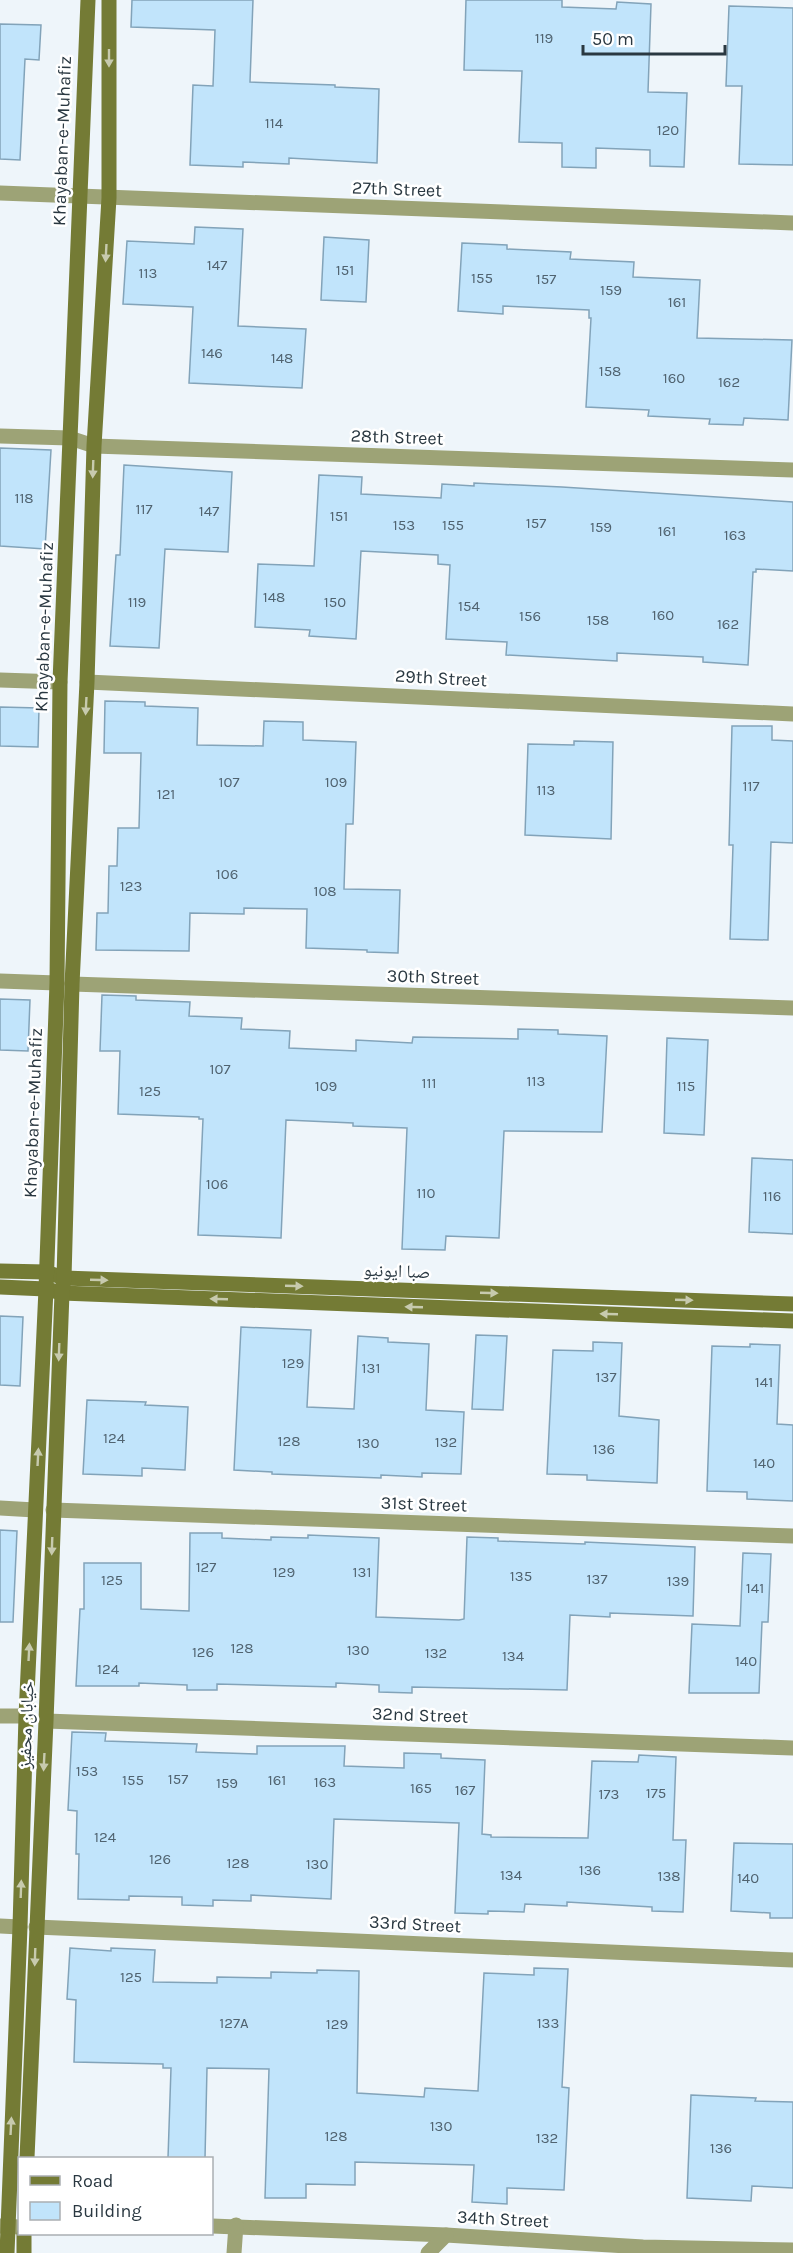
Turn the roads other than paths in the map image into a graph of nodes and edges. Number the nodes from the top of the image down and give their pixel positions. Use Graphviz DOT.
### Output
graph roads {
  1 [pos="87,0"];
  2 [pos="109,0"];
  3 [pos="0,193"];
  4 [pos="80,196"];
  5 [pos="110,198"];
  6 [pos="793,223"];
  7 [pos="0,436"];
  8 [pos="70,438"];
  9 [pos="94,446"];
  10 [pos="793,470"];
  11 [pos="0,680"];
  12 [pos="60,682"];
  13 [pos="87,682"];
  14 [pos="793,714"];
  15 [pos="0,981"];
  16 [pos="65,984"];
  17 [pos="793,1008"];
  18 [pos="0,1270"];
  19 [pos="46,1272"];
  20 [pos="63,1286"];
  21 [pos="0,1287"];
  22 [pos="46,1289"];
  23 [pos="793,1304"];
  24 [pos="793,1321"];
  25 [pos="0,1508"];
  26 [pos="35,1510"];
  27 [pos="53,1510"];
  28 [pos="793,1536"];
  29 [pos="0,1716"];
  30 [pos="26,1716"];
  31 [pos="46,1720"];
  32 [pos="793,1748"];
  33 [pos="23,1835"];
  34 [pos="40,1835"];
  35 [pos="0,1926"];
  36 [pos="20,1927"];
  37 [pos="36,1927"];
  38 [pos="793,1960"];
  39 [pos="27,2157"];
  40 [pos="236,2225"];
  41 [pos="9,2226"];
  42 [pos="213,2226"];
  43 [pos="24,2235"];
  44 [pos="446,2235"];
  45 [pos="640,2250"];
  46 [pos="793,2250"];
  47 [pos="7,2253"];
  48 [pos="24,2253"];
  49 [pos="234,2253"];
  50 [pos="428,2253"];
  1 -- 4 [label="street, Khayaban-e-Muhafiz"];
  2 -- 5 [label="street, Khayaban-e-Muhafiz, one-way"];
  3 -- 4 [label="street, 27th Street"];
  4 -- 5 [label="street, 27th Street"];
  4 -- 8 [label="street, Khayaban-e-Muhafiz"];
  5 -- 6 [label="street, 27th Street"];
  5 -- 9 [label="street, Khayaban-e-Muhafiz, one-way"];
  7 -- 8 [label="street, 28th Street"];
  8 -- 9 [label="street, 28th Street"];
  8 -- 12 [label="street, Khayaban-e-Muhafiz"];
  9 -- 10 [label="street, 28th Street"];
  9 -- 13 [label="street, Khayaban-e-Muhafiz, one-way"];
  11 -- 12 [label="street"];
  12 -- 16 [label="street, Khayaban-e-Muhafiz"];
  13 -- 14 [label="street, 29th Street"];
  13 -- 16 [label="street, Khayaban-e-Muhafiz, one-way"];
  15 -- 16 [label="street, 30th Street"];
  16 -- 17 [label="street, 30th Street"];
  16 -- 19 [label="street, Khayaban-e-Muhafiz"];
  16 -- 20 [label="street, Khayaban-e-Muhafiz"];
  18 -- 19 [label="street, صبا ایونیو"];
  19 -- 20 [label="street, صبا ایونیو"];
  19 -- 22 [label="street, Khayaban-e-Muhafiz"];
  20 -- 22 [label="street, صبا ایونیو"];
  20 -- 23 [label="street, صبا ایونیو, one-way"];
  24 -- 20 [label="street, صبا ایونیو, one-way"];
  20 -- 27 [label="street, خیابان محفیز, one-way"];
  21 -- 22 [label="street, صبا ایونیو"];
  26 -- 22 [label="street, Khayaban-e-Muhafiz, one-way"];
  25 -- 26 [label="street"];
  30 -- 26 [label="street, Khayaban-e-Muhafiz, one-way"];
  27 -- 28 [label="street, 31st Street"];
  27 -- 31 [label="street, خیابان محفیز, one-way"];
  29 -- 30 [label="street"];
  30 -- 33 [label="street, Khayaban-e-Muhafiz"];
  31 -- 32 [label="street, 32nd Street"];
  31 -- 34 [label="street, خیابان محفیز, one-way"];
  33 -- 34 [label="street"];
  36 -- 33 [label="street, Khayaban-e-Muhafiz, one-way"];
  34 -- 37 [label="street, خیابان محفیز"];
  35 -- 36 [label="street"];
  41 -- 36 [label="street, Khayaban-e-Muhafiz, one-way"];
  37 -- 38 [label="street, 33rd Street"];
  37 -- 39 [label="street, خیابان محفیز, one-way"];
  40 -- 42 [label="street, 34th Street"];
  40 -- 44 [label="street, 34th Street"];
  40 -- 49 [label="street"];
  41 -- 47 [label="street"];
  43 -- 48 [label="street"];
  44 -- 45 [label="street, 34th Street"];
  44 -- 50 [label="street"];
  45 -- 46 [label="street, 34th Street"];
}
